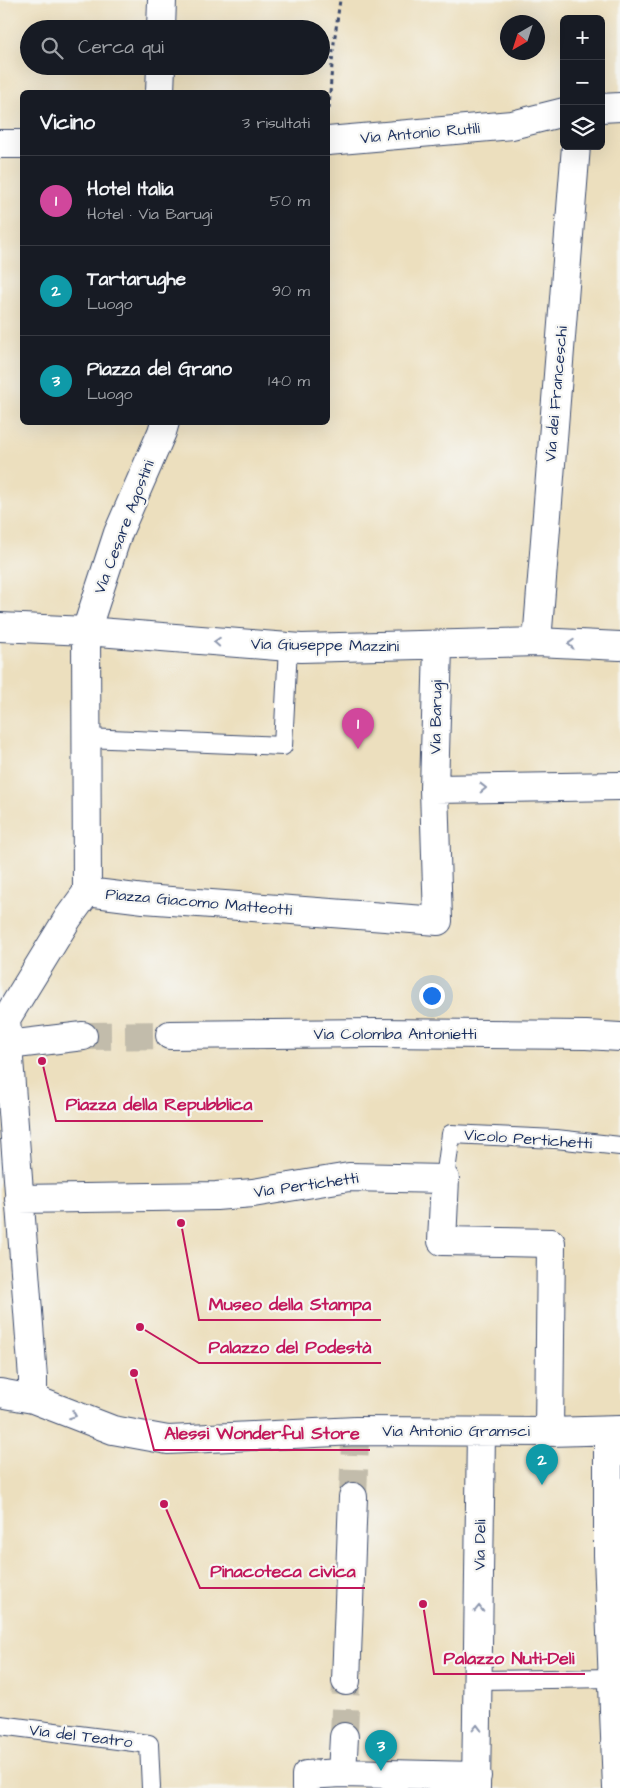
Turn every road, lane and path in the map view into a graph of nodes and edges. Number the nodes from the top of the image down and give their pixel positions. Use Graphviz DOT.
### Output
graph roads {
  1 [pos="162,0"];
  2 [pos="340,0"];
  3 [pos="162,20"];
  4 [pos="161,75"];
  5 [pos="160,90"];
  6 [pos="330,90"];
  7 [pos="620,107"];
  8 [pos="605,108"];
  9 [pos="560,113"];
  10 [pos="330,141"];
  11 [pos="0,144"];
  12 [pos="20,144"];
  13 [pos="576,150"];
  14 [pos="164,425"];
  15 [pos="0,627"];
  16 [pos="86,632"];
  17 [pos="537,642"];
  18 [pos="438,646"];
  19 [pos="620,646"];
  20 [pos="288,647"];
  21 [pos="86,738"];
  22 [pos="620,786"];
  23 [pos="434,789"];
  24 [pos="87,892"];
  25 [pos="5,1027"];
  26 [pos="170,1035"];
  27 [pos="77,1037"];
  28 [pos="620,1037"];
  29 [pos="620,1146"];
  30 [pos="445,1179"];
  31 [pos="20,1199"];
  32 [pos="0,1393"];
  33 [pos="33,1399"];
  34 [pos="614,1431"];
  35 [pos="481,1432"];
  36 [pos="549,1432"];
  37 [pos="353,1497"];
  38 [pos="478,1669"];
  39 [pos="613,1678"];
  40 [pos="346,1681"];
  41 [pos="0,1725"];
  42 [pos="344,1737"];
  43 [pos="342,1774"];
  44 [pos="476,1782"];
  45 [pos="151,1788"];
  46 [pos="306,1788"];
  47 [pos="618,1788"];
  1 -- 3 [label="street"];
  2 -- 6 [label="path"];
  4 -- 5 [label="street"];
  7 -- 8 [label="street"];
  9 -- 10 [label="street, Via Antonio Rutili"];
  11 -- 12 [label="street"];
  13 -- 17 [label="street, Via dei Franceschi"];
  14 -- 16 [label="street, Via Cesare Agostini"];
  15 -- 16 [label="street, Via Giuseppe Mazzini"];
  20 -- 16 [label="street, Via Giuseppe Mazzini, one-way"];
  16 -- 21 [label="street, Piazza Giacomo Matteotti"];
  17 -- 18 [label="street, Via Giuseppe Mazzini"];
  19 -- 17 [label="street, Via Giuseppe Mazzini, one-way"];
  18 -- 20 [label="street, Via Giuseppe Mazzini"];
  18 -- 23 [label="street, Via Barugi"];
  20 -- 21 [label="lane"];
  21 -- 24 [label="street, Piazza Giacomo Matteotti"];
  23 -- 22 [label="street, one-way"];
  23 -- 24 [label="street, Piazza Giacomo Matteotti"];
  24 -- 25 [label="street"];
  25 -- 27 [label="street"];
  25 -- 31 [label="street"];
  26 -- 28 [label="street, Via Colomba Antonietti"];
  29 -- 30 [label="lane, Vicolo Pertichetti"];
  30 -- 31 [label="street, Via Pertichetti"];
  30 -- 36 [label="street"];
  31 -- 33 [label="street"];
  32 -- 33 [label="street, Via Antonio Gramsci"];
  33 -- 35 [label="street, Via Antonio Gramsci, one-way"];
  34 -- 36 [label="street, Via Antonio Gramsci"];
  34 -- 39 [label="street"];
  35 -- 36 [label="street, Via Antonio Gramsci"];
  38 -- 35 [label="street, Via Deli, one-way"];
  37 -- 40 [label="street"];
  38 -- 39 [label="lane"];
  44 -- 38 [label="street, Via Deli, one-way"];
  39 -- 47 [label="street"];
  41 -- 45 [label="lane, Via del Teatro"];
  42 -- 43 [label="street"];
  43 -- 44 [label="street"];
  43 -- 46 [label="street"];
}
